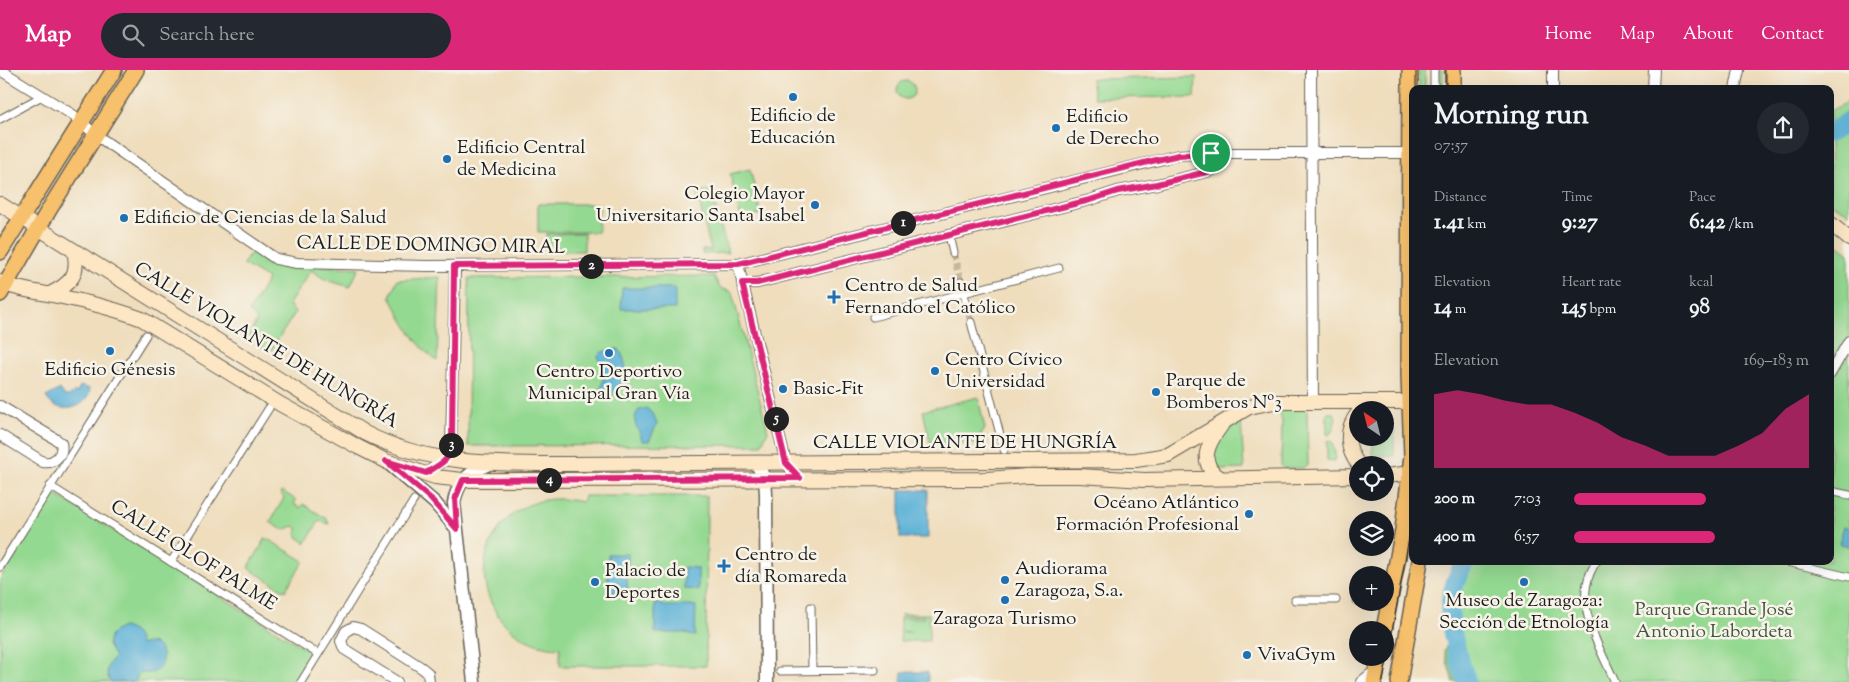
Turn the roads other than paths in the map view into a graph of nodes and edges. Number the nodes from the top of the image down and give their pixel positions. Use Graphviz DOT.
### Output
graph roads {
  1 [pos="0,70"];
  2 [pos="114,70"];
  3 [pos="136,70"];
  4 [pos="1310,70"];
  5 [pos="1410,70"];
  6 [pos="1434,70"];
  7 [pos="1453,70"];
  8 [pos="1553,70"];
  9 [pos="1654,70"];
  10 [pos="1739,70"];
  11 [pos="1410,85"];
  12 [pos="1434,85"];
  13 [pos="1453,85"];
  14 [pos="1552,85"];
  15 [pos="1653,85"];
  16 [pos="1737,85"];
  17 [pos="42,96"];
  18 [pos="0,119"];
  19 [pos="81,123"];
  20 [pos="96,134"];
  21 [pos="1211,153"];
  22 [pos="1311,153"];
  23 [pos="1409,153"];
  24 [pos="0,204"];
  25 [pos="31,223"];
  26 [pos="1834,226"];
  27 [pos="949,235"];
  28 [pos="1849,239"];
  29 [pos="74,251"];
  30 [pos="0,252"];
  31 [pos="954,252"];
  32 [pos="738,264"];
  33 [pos="454,266"];
  34 [pos="1059,268"];
  35 [pos="961,282"];
  36 [pos="742,283"];
  37 [pos="2,287"];
  38 [pos="964,293"];
  39 [pos="50,294"];
  40 [pos="966,302"];
  41 [pos="873,317"];
  42 [pos="971,322"];
  43 [pos="146,335"];
  44 [pos="1849,342"];
  45 [pos="1834,367"];
  46 [pos="1312,402"];
  47 [pos="1349,402"];
  48 [pos="1394,402"];
  49 [pos="1409,402"];
  50 [pos="0,406"];
  51 [pos="269,408"];
  52 [pos="1220,424"];
  53 [pos="1349,430"];
  54 [pos="0,435"];
  55 [pos="1349,446"];
  56 [pos="1004,450"];
  57 [pos="1168,455"];
  58 [pos="447,459"];
  59 [pos="386,461"];
  60 [pos="756,462"];
  61 [pos="786,463"];
  62 [pos="489,464"];
  63 [pos="426,473"];
  64 [pos="1409,474"];
  65 [pos="1394,475"];
  66 [pos="1349,476"];
  67 [pos="800,478"];
  68 [pos="1103,478"];
  69 [pos="1220,478"];
  70 [pos="765,479"];
  71 [pos="463,480"];
  72 [pos="50,486"];
  73 [pos="1409,488"];
  74 [pos="1834,492"];
  75 [pos="1849,495"];
  76 [pos="414,500"];
  77 [pos="457,529"];
  78 [pos="171,562"];
  79 [pos="1419,565"];
  80 [pos="1595,565"];
  81 [pos="1800,565"];
  82 [pos="0,567"];
  83 [pos="1849,577"];
  84 [pos="1295,600"];
  85 [pos="1336,600"];
  86 [pos="811,607"];
  87 [pos="1386,621"];
  88 [pos="318,654"];
  89 [pos="812,670"];
  90 [pos="875,670"];
  91 [pos="1376,670"];
  92 [pos="780,671"];
  93 [pos="301,682"];
  94 [pos="397,682"];
  95 [pos="429,682"];
  96 [pos="474,682"];
  97 [pos="767,682"];
  98 [pos="1362,682"];
  99 [pos="1399,682"];
  100 [pos="1615,682"];
  1 -- 17 [label="street, CALLE DE DOMINGO MIRAL"];
  2 -- 19 [label="main road"];
  3 -- 20 [label="main road"];
  4 -- 22 [label="street"];
  5 -- 11 [label="main road"];
  6 -- 12 [label="street"];
  7 -- 13 [label="main road"];
  8 -- 14 [label="street"];
  9 -- 15 [label="street"];
  10 -- 16 [label="street"];
  17 -- 18 [label="street"];
  17 -- 19 [label="street, CALLE DE DOMINGO MIRAL"];
  19 -- 20 [label="street, CALLE DE DOMINGO MIRAL"];
  19 -- 25 [label="main road"];
  20 -- 25 [label="main road"];
  20 -- 33 [label="street, CALLE DE DOMINGO MIRAL"];
  21 -- 22 [label="street, CALLE DE DOMINGO MIRAL"];
  21 -- 27 [label="street"];
  21 -- 32 [label="street, CALLE DE DOMINGO MIRAL"];
  22 -- 23 [label="street, CALLE DE DOMINGO MIRAL"];
  22 -- 46 [label="street"];
  24 -- 25 [label="main road, CALLE VIOLANTE DE HUNGRÍA"];
  25 -- 29 [label="main road, CALLE VIOLANTE DE HUNGRÍA"];
  25 -- 30 [label="main road"];
  25 -- 37 [label="main road"];
  26 -- 28 [label="main road"];
  27 -- 31 [label="street"];
  27 -- 36 [label="street"];
  29 -- 39 [label="main road"];
  29 -- 58 [label="main road, CALLE VIOLANTE DE HUNGRÍA"];
  32 -- 33 [label="street, CALLE DE DOMINGO MIRAL"];
  32 -- 36 [label="street"];
  33 -- 58 [label="street"];
  34 -- 38 [label="street"];
  35 -- 38 [label="street"];
  36 -- 61 [label="street"];
  37 -- 39 [label="main road, CALLE VIOLANTE DE HUNGRÍA"];
  38 -- 40 [label="street"];
  38 -- 41 [label="street"];
  39 -- 59 [label="main road, CALLE VIOLANTE DE HUNGRÍA"];
  42 -- 56 [label="street"];
  43 -- 72 [label="street"];
  44 -- 45 [label="street"];
  46 -- 47 [label="main road, CALLE VIOLANTE DE HUNGRÍA"];
  46 -- 52 [label="main road, CALLE VIOLANTE DE HUNGRÍA"];
  48 -- 49 [label="main road, CALLE VIOLANTE DE HUNGRÍA"];
  50 -- 54 [label="street"];
  51 -- 78 [label="street"];
  52 -- 57 [label="main road, CALLE VIOLANTE DE HUNGRÍA"];
  52 -- 69 [label="main road"];
  53 -- 55 [label="main road"];
  57 -- 61 [label="main road, CALLE VIOLANTE DE HUNGRÍA"];
  57 -- 68 [label="main road"];
  58 -- 62 [label="main road, CALLE VIOLANTE DE HUNGRÍA"];
  58 -- 63 [label="street"];
  59 -- 63 [label="main road, CALLE VIOLANTE DE HUNGRÍA"];
  59 -- 77 [label="street, CALLE VIOLANTE DE HUNGRÍA"];
  60 -- 61 [label="main road, CALLE VIOLANTE DE HUNGRÍA"];
  60 -- 62 [label="main road, CALLE VIOLANTE DE HUNGRÍA"];
  60 -- 70 [label="street"];
  61 -- 67 [label="street"];
  62 -- 71 [label="street"];
  63 -- 71 [label="main road, CALLE VIOLANTE DE HUNGRÍA"];
  64 -- 65 [label="main road"];
  66 -- 69 [label="main road, CALLE VIOLANTE DE HUNGRÍA"];
  67 -- 68 [label="main road, CALLE VIOLANTE DE HUNGRÍA"];
  67 -- 70 [label="main road, CALLE VIOLANTE DE HUNGRÍA"];
  68 -- 69 [label="main road, CALLE VIOLANTE DE HUNGRÍA"];
  70 -- 71 [label="main road, CALLE VIOLANTE DE HUNGRÍA"];
  70 -- 97 [label="street"];
  71 -- 77 [label="street"];
  72 -- 78 [label="street, CALLE OLOF PALME"];
  72 -- 82 [label="street"];
  73 -- 87 [label="main road"];
  74 -- 75 [label="street"];
  76 -- 88 [label="street"];
  77 -- 96 [label="street"];
  78 -- 88 [label="street, CALLE OLOF PALME"];
  79 -- 99 [label="main road"];
  80 -- 100 [label="street"];
  81 -- 83 [label="street"];
  84 -- 85 [label="street"];
  86 -- 89 [label="street"];
  88 -- 93 [label="street"];
  89 -- 90 [label="street"];
  89 -- 92 [label="street"];
  91 -- 98 [label="street"];
  94 -- 95 [label="street"];
}
